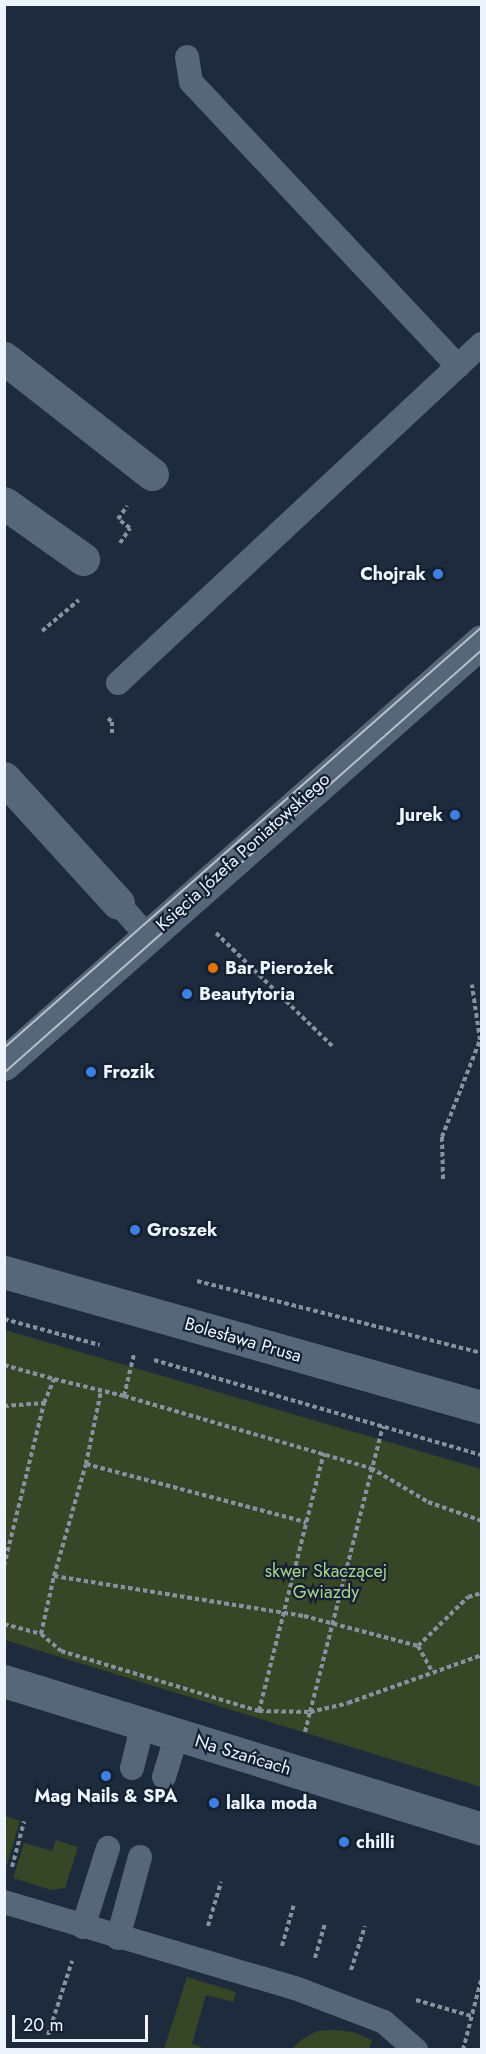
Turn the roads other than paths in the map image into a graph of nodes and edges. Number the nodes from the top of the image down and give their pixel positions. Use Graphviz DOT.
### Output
graph roads {
  1 [pos="187,57"];
  2 [pos="482,344"];
  3 [pos="4,358"];
  4 [pos="458,366"];
  5 [pos="152,474"];
  6 [pos="4,503"];
  7 [pos="83,559"];
  8 [pos="482,641"];
  9 [pos="118,683"];
  10 [pos="4,778"];
  11 [pos="118,903"];
  12 [pos="148,937"];
  13 [pos="4,1064"];
  14 [pos="4,1272"];
  15 [pos="482,1407"];
  16 [pos="4,1681"];
  17 [pos="143,1724"];
  18 [pos="177,1734"];
  19 [pos="132,1768"];
  20 [pos="164,1777"];
  21 [pos="482,1829"];
  22 [pos="108,1848"];
  23 [pos="140,1857"];
  24 [pos="4,1902"];
  25 [pos="83,1927"];
  26 [pos="118,1938"];
  27 [pos="416,2049"];
  1 -- 4 [label="lane"];
  2 -- 4 [label="lane"];
  3 -- 5 [label="street"];
  4 -- 9 [label="lane"];
  6 -- 7 [label="street"];
  8 -- 12 [label="street, Księcia Józefa Poniatowskiego"];
  10 -- 11 [label="street"];
  11 -- 12 [label="lane"];
  12 -- 13 [label="street, Księcia Józefa Poniatowskiego"];
  14 -- 15 [label="street, Bolesława Prusa"];
  16 -- 17 [label="street, Na Szańcach"];
  17 -- 18 [label="street, Na Szańcach"];
  17 -- 19 [label="lane"];
  18 -- 20 [label="lane"];
  18 -- 21 [label="street, Na Szańcach"];
  22 -- 25 [label="lane"];
  23 -- 26 [label="lane"];
  24 -- 25 [label="lane"];
  25 -- 26 [label="lane"];
  26 -- 27 [label="lane"];
}
